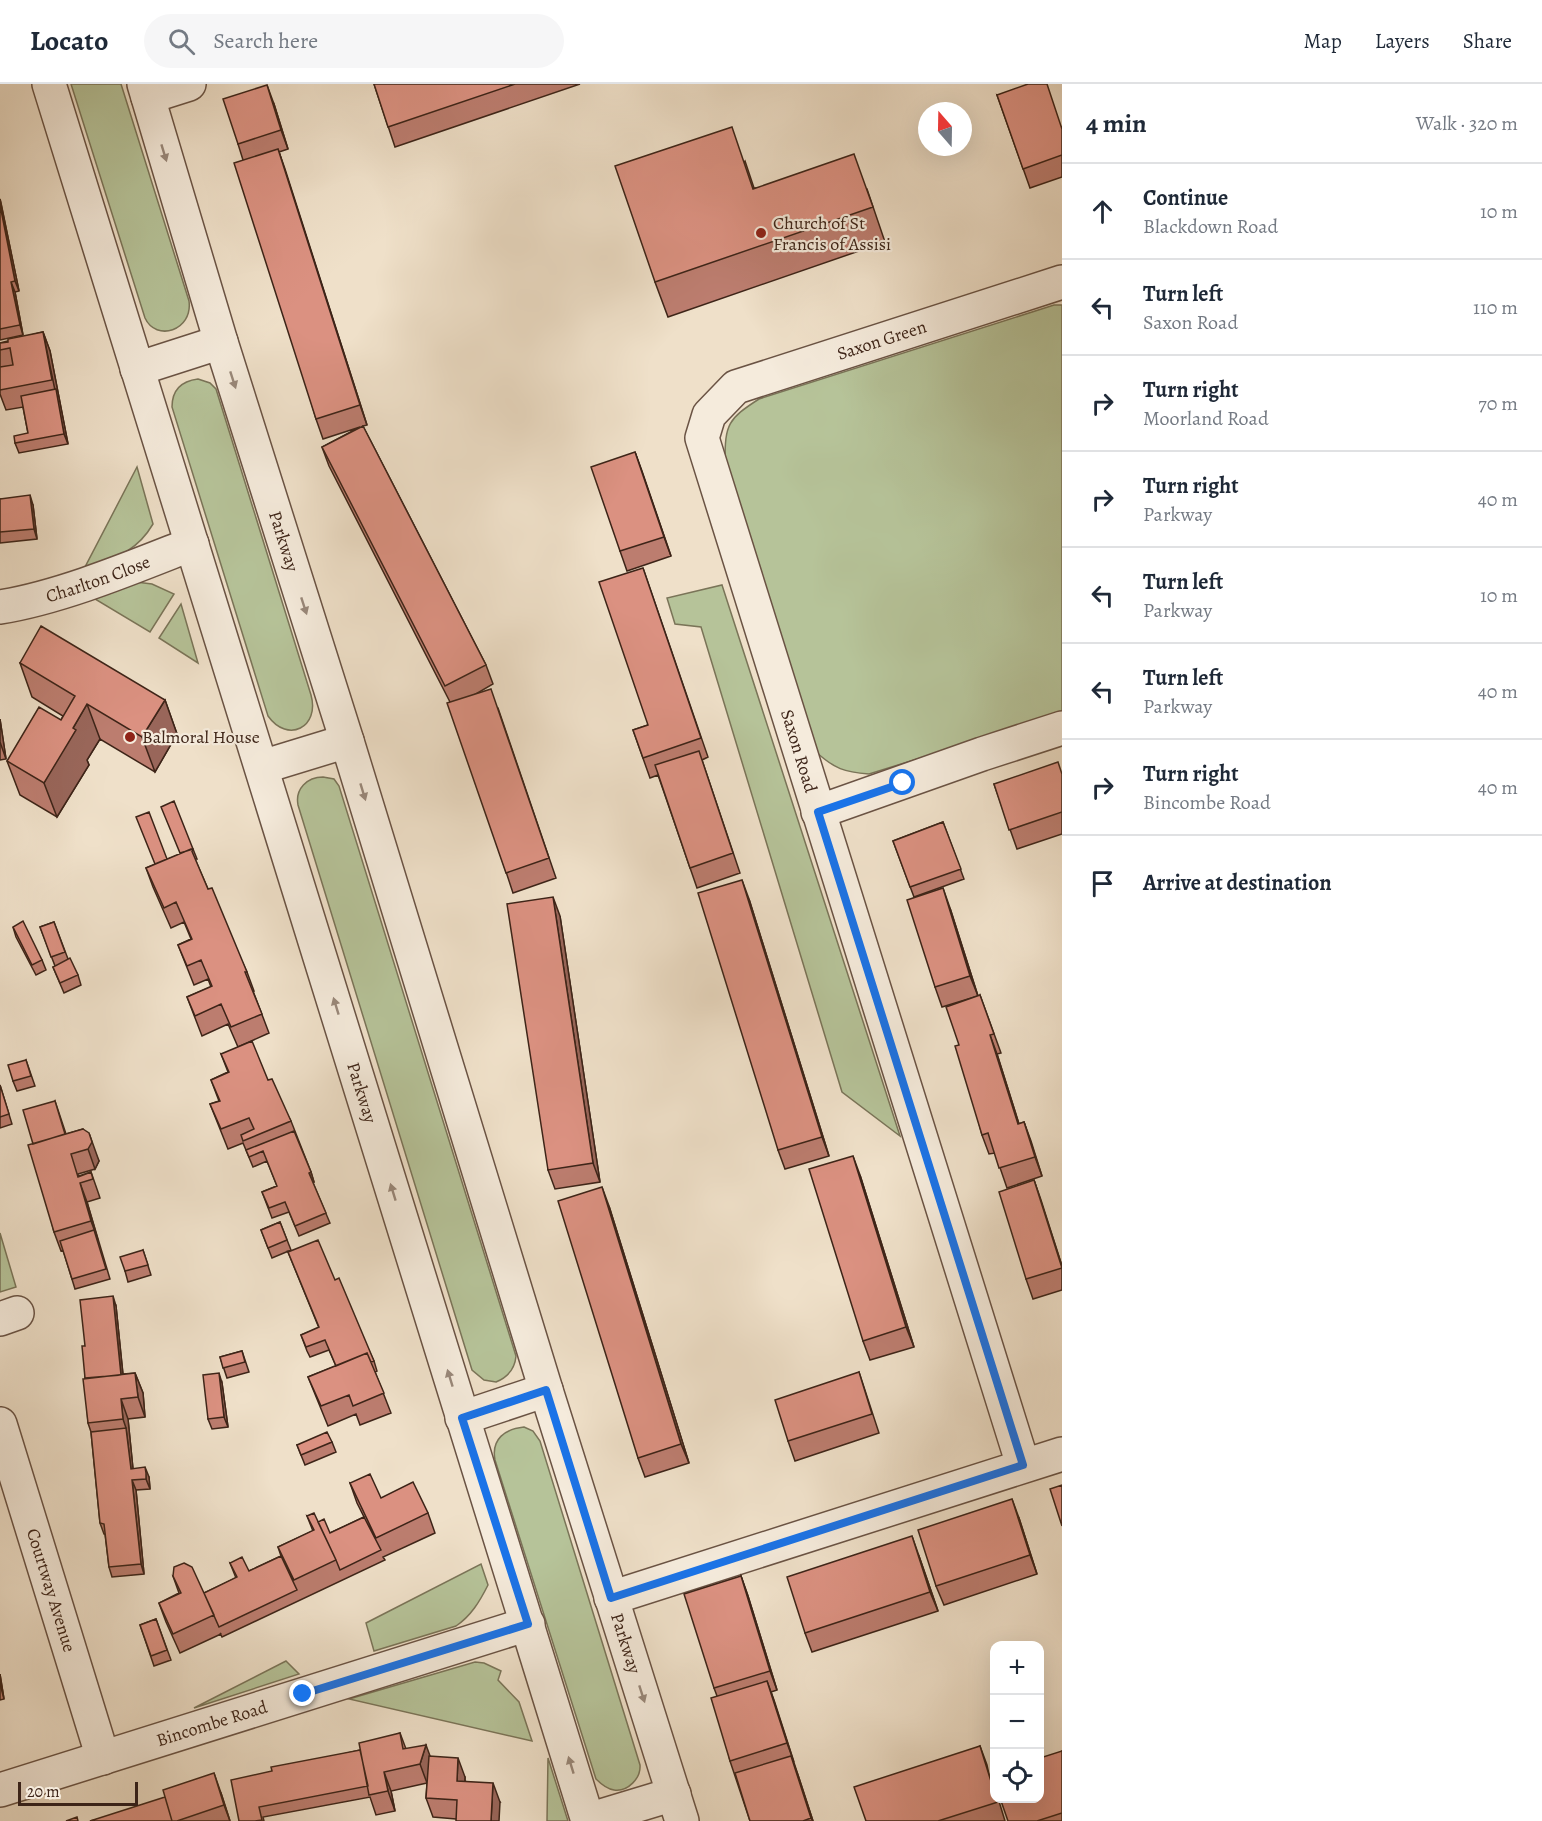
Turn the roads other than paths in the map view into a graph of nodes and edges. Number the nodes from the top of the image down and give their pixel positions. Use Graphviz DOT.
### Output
graph roads {
  1 [pos="49,84"];
  2 [pos="189,84"];
  3 [pos="146,90"];
  4 [pos="1062,282"];
  5 [pos="221,342"];
  6 [pos="137,369"];
  7 [pos="709,415"];
  8 [pos="192,544"];
  9 [pos="0,607"];
  10 [pos="1062,728"];
  11 [pos="347,741"];
  12 [pos="262,767"];
  13 [pos="818,812"];
  14 [pos="546,1390"];
  15 [pos="462,1418"];
  16 [pos="0,1424"];
  17 [pos="1062,1454"];
  18 [pos="1023,1465"];
  19 [pos="611,1598"];
  20 [pos="528,1624"];
  21 [pos="103,1758"];
  22 [pos="0,1790"];
  23 [pos="678,1808"];
  24 [pos="588,1821"];
  1 -- 6 [label="street, Parkway"];
  2 -- 3 [label="street"];
  3 -- 5 [label="street, Parkway, one-way"];
  4 -- 7 [label="street, Saxon Green"];
  5 -- 6 [label="street"];
  5 -- 11 [label="street, Parkway, one-way"];
  6 -- 8 [label="street, Parkway"];
  7 -- 13 [label="street, Saxon Road"];
  8 -- 9 [label="street, Charlton Close"];
  8 -- 12 [label="street, Parkway"];
  10 -- 13 [label="street"];
  11 -- 12 [label="street"];
  11 -- 14 [label="street, Parkway, one-way"];
  15 -- 12 [label="street, Parkway, one-way"];
  13 -- 18 [label="street, Saxon Road"];
  14 -- 15 [label="street"];
  14 -- 19 [label="street, Parkway"];
  15 -- 20 [label="street, Parkway"];
  16 -- 21 [label="street, Courtway Avenue"];
  17 -- 18 [label="street"];
  18 -- 19 [label="street"];
  19 -- 23 [label="street, Parkway, one-way"];
  20 -- 21 [label="street, Bincombe Road"];
  24 -- 20 [label="street, Parkway, one-way"];
  21 -- 22 [label="street, Bincombe Road"];
  23 -- 24 [label="street, Parkway"];
}
